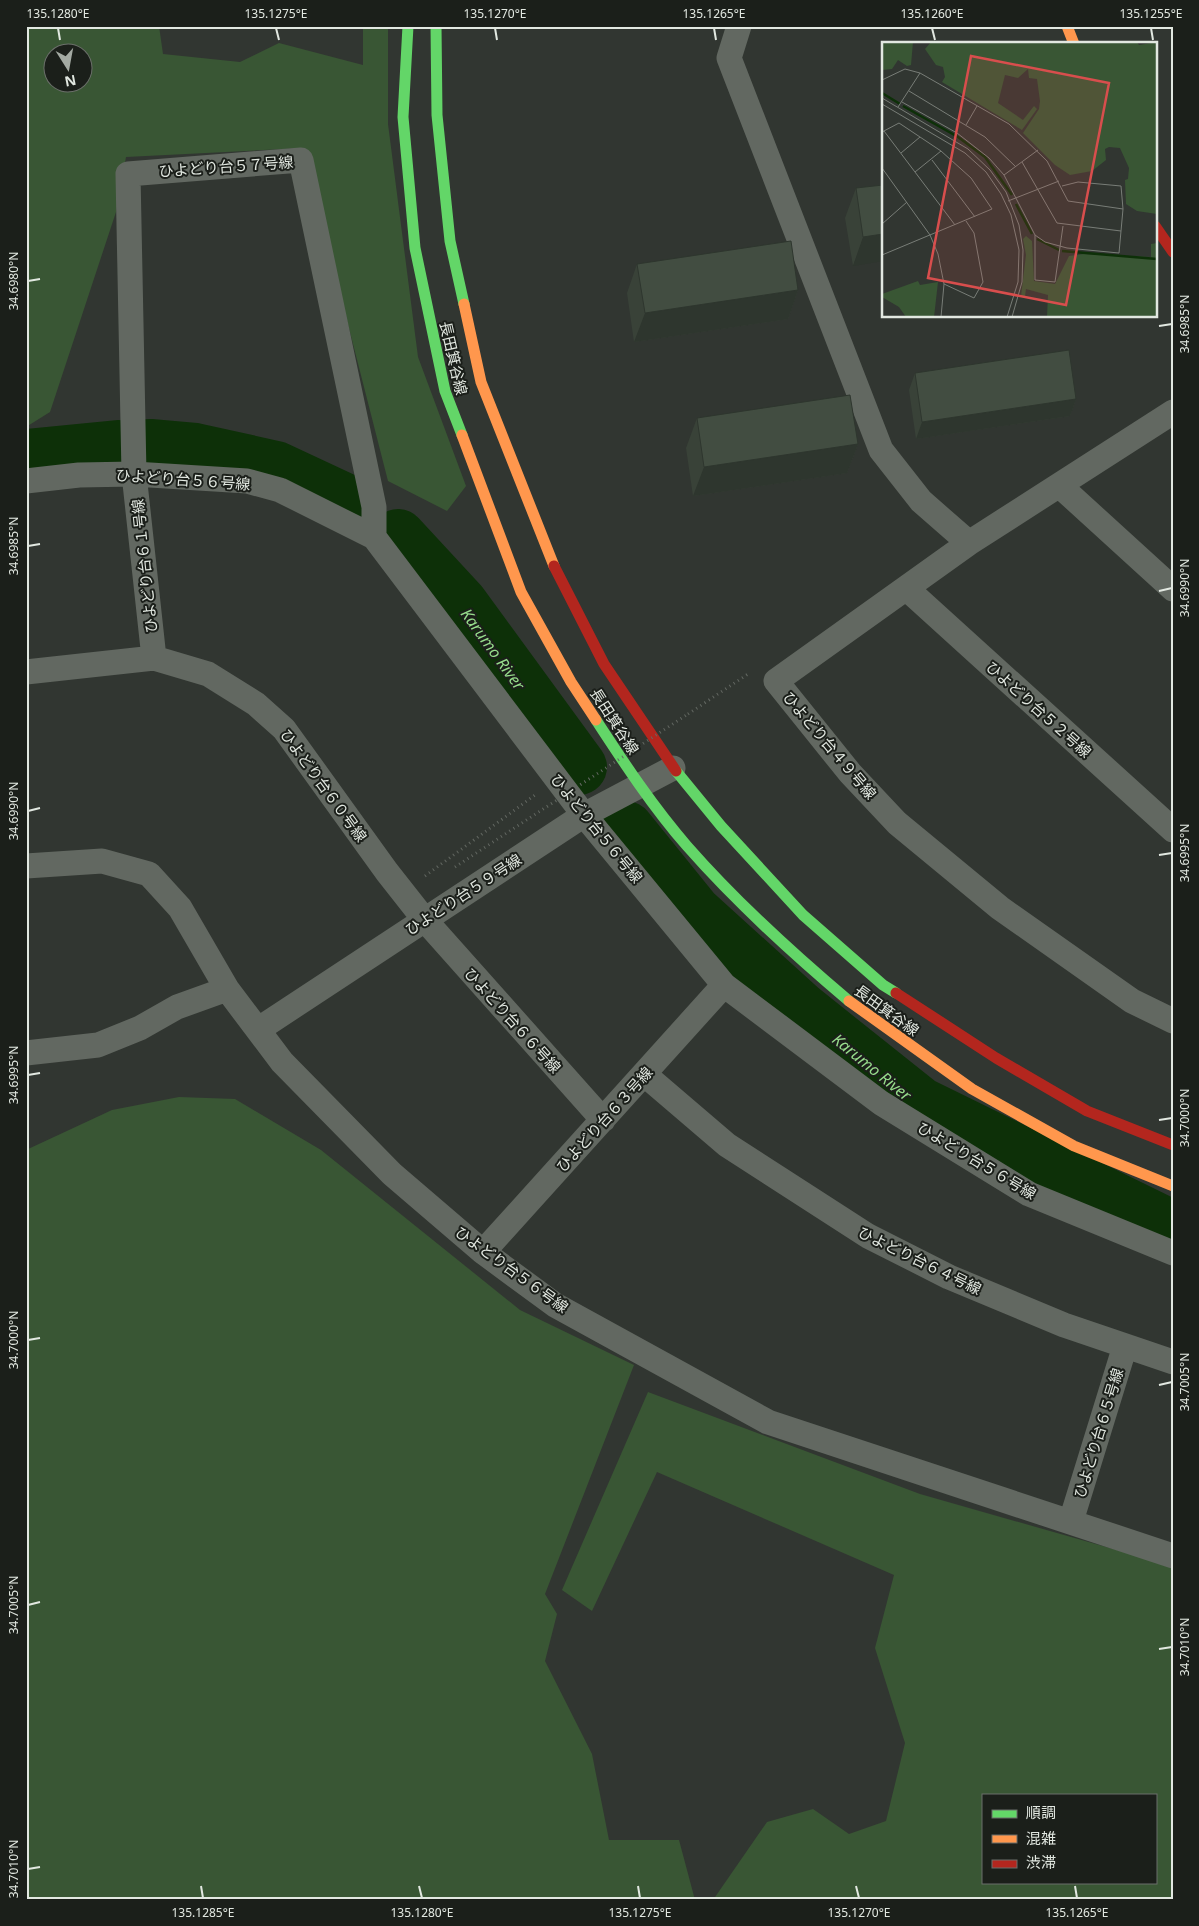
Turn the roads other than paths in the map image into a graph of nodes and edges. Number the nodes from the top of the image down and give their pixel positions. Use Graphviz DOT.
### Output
graph roads {
  1 [pos="408,26"];
  2 [pos="436,26"];
  3 [pos="739,26"];
  4 [pos="1067,26"];
  5 [pos="1073,42"];
  6 [pos="1156,227"];
  7 [pos="1173,252"];
  8 [pos="1173,412"];
  9 [pos="134,474"];
  10 [pos="26,481"];
  11 [pos="1060,486"];
  12 [pos="374,537"];
  13 [pos="969,543"];
  14 [pos="906,588"];
  15 [pos="1173,589"];
  16 [pos="154,658"];
  17 [pos="26,672"];
  18 [pos="673,768"];
  19 [pos="639,786"];
  20 [pos="584,815"];
  21 [pos="1173,830"];
  22 [pos="26,866"];
  23 [pos="424,919"];
  24 [pos="724,985"];
  25 [pos="227,989"];
  26 [pos="1173,1022"];
  27 [pos="259,1029"];
  28 [pos="26,1053"];
  29 [pos="644,1074"];
  30 [pos="602,1120"];
  31 [pos="1173,1145"];
  32 [pos="1173,1186"];
  33 [pos="484,1252"];
  34 [pos="1173,1253"];
  35 [pos="1125,1346"];
  36 [pos="1173,1362"];
  37 [pos="1071,1521"];
  38 [pos="1173,1556"];
  1 -- 19 [label="street, 長田箕谷線"];
  2 -- 18 [label="street, 長田箕谷線"];
  3 -- 13 [label="street"];
  4 -- 5 [label="street"];
  6 -- 7 [label="street"];
  8 -- 11 [label="street, ひよどり台４９号線"];
  9 -- 10 [label="street, ひよどり台５６号線"];
  9 -- 12 [label="street, ひよどり台５６号線"];
  9 -- 12 [label="street, ひよどり台５７号線"];
  9 -- 16 [label="street, ひよどり台６１号線"];
  11 -- 13 [label="street, ひよどり台４９号線"];
  11 -- 15 [label="street"];
  12 -- 20 [label="street, ひよどり台５６号線"];
  13 -- 14 [label="street, ひよどり台４９号線"];
  14 -- 21 [label="street, ひよどり台５２号線"];
  14 -- 26 [label="street, ひよどり台４９号線"];
  16 -- 17 [label="street, ひよどり台６０号線"];
  16 -- 23 [label="street, ひよどり台６０号線"];
  18 -- 19 [label="street, ひよどり台５９号線"];
  18 -- 31 [label="street, 長田箕谷線"];
  19 -- 20 [label="street, ひよどり台５９号線"];
  19 -- 32 [label="street, 長田箕谷線"];
  20 -- 23 [label="street, ひよどり台５９号線"];
  20 -- 24 [label="street, ひよどり台５６号線"];
  22 -- 25 [label="street, ひよどり台５６号線"];
  23 -- 27 [label="street, ひよどり台５９号線"];
  23 -- 30 [label="street, ひよどり台６６号線"];
  24 -- 29 [label="street, ひよどり台６３号線"];
  24 -- 34 [label="street, ひよどり台５６号線"];
  25 -- 27 [label="street, ひよどり台５６号線"];
  25 -- 28 [label="street"];
  27 -- 33 [label="street, ひよどり台５６号線"];
  29 -- 30 [label="street, ひよどり台６３号線"];
  29 -- 35 [label="street, ひよどり台６４号線"];
  30 -- 33 [label="street, ひよどり台６３号線"];
  33 -- 37 [label="street, ひよどり台５６号線"];
  35 -- 36 [label="street, ひよどり台６４号線"];
  35 -- 37 [label="street, ひよどり台６５号線"];
  37 -- 38 [label="street, ひよどり台５６号線"];
}
